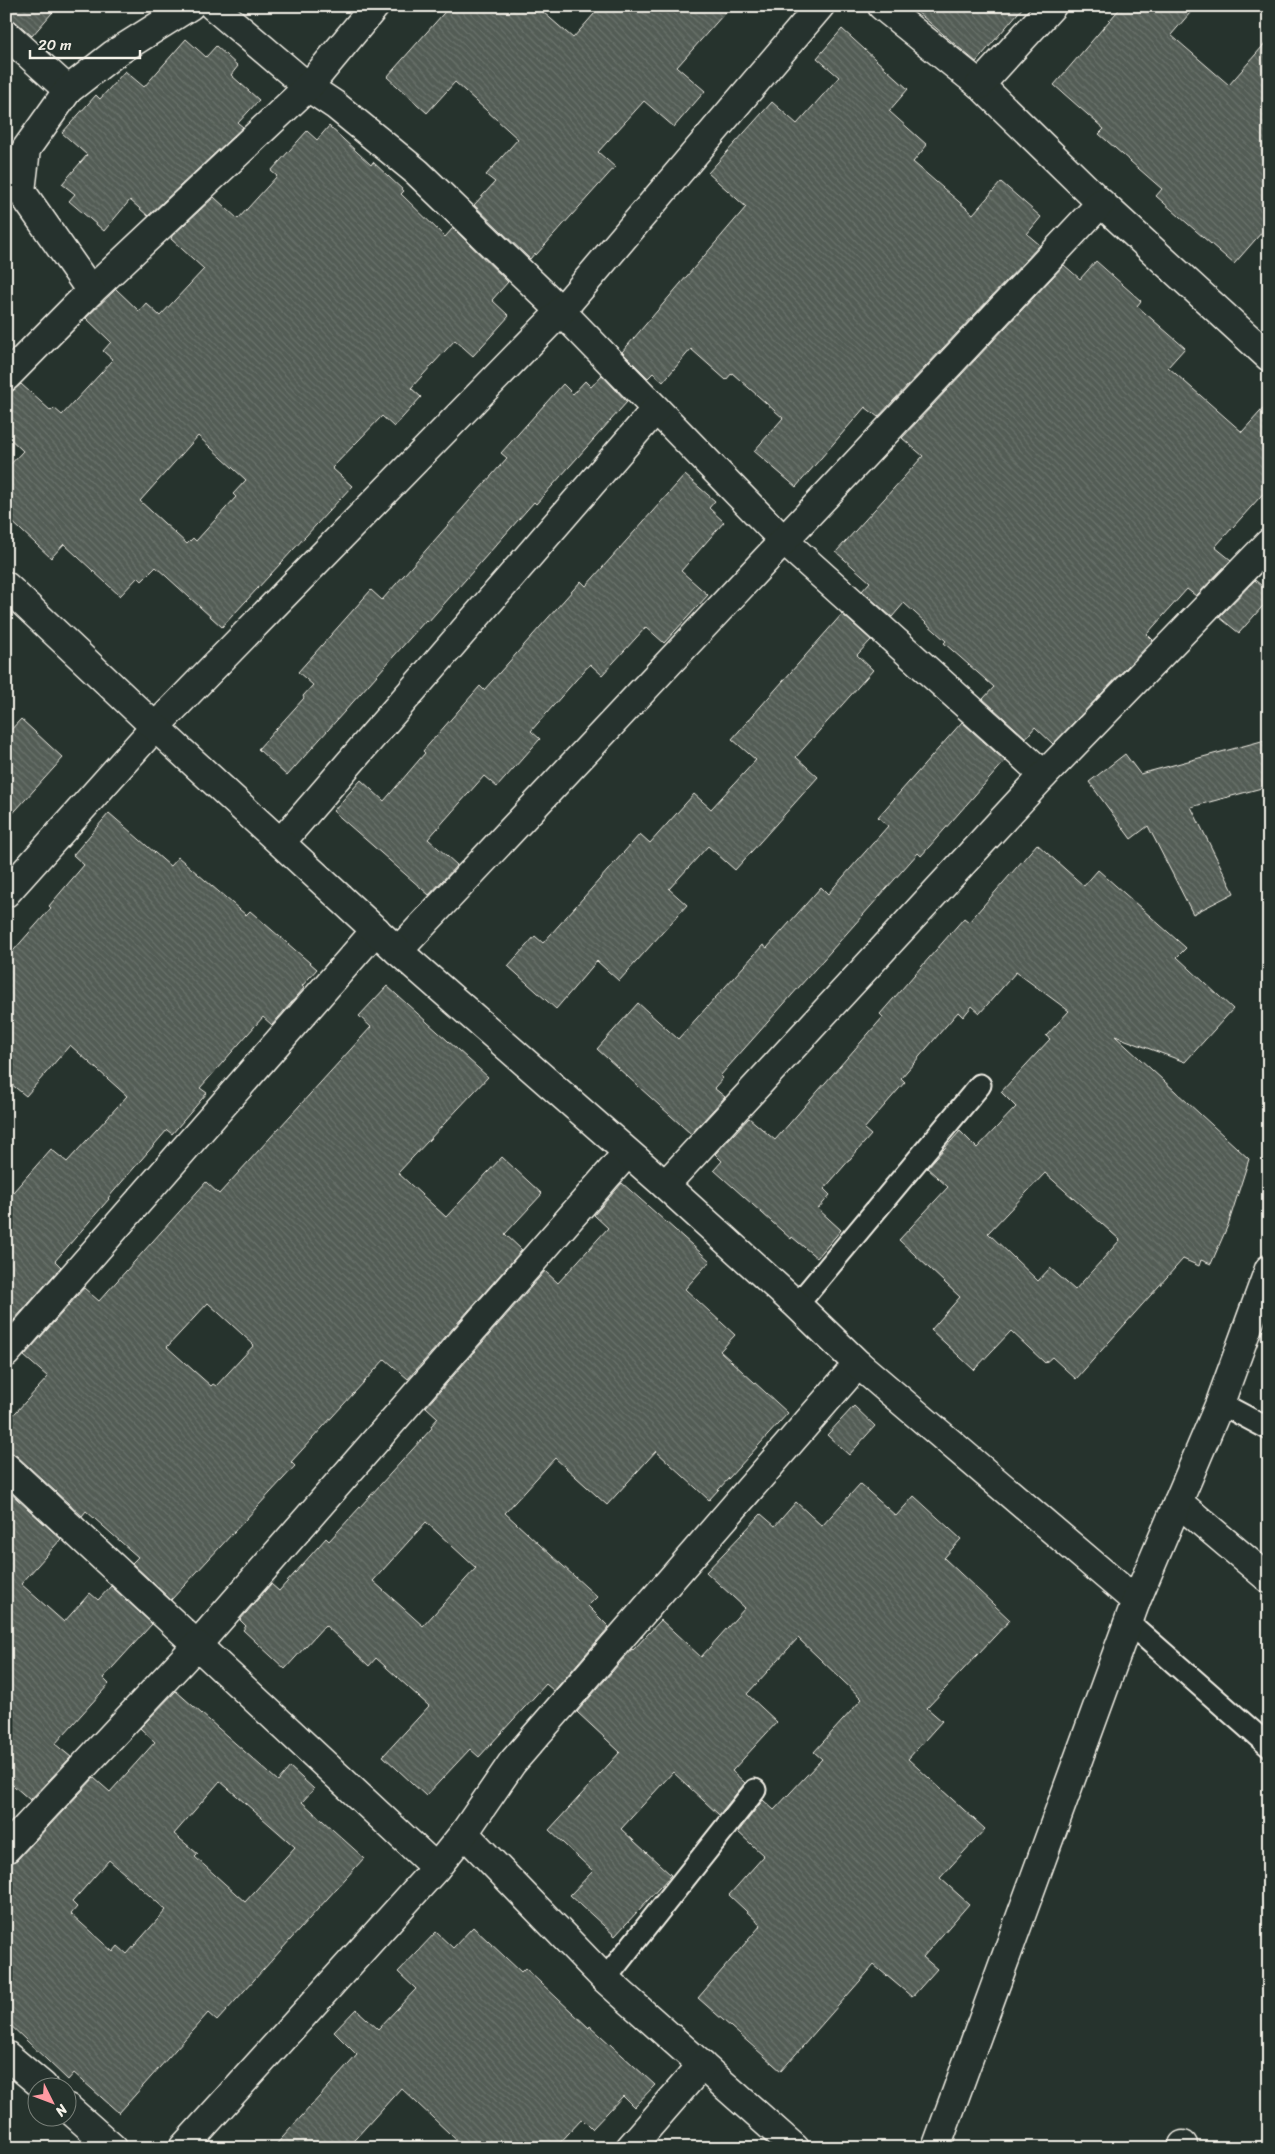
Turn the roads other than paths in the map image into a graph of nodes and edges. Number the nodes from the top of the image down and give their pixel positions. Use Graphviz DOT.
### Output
graph roads {
  1 [pos="190,6"];
  2 [pos="213,6"];
  3 [pos="375,6"];
  4 [pos="820,6"];
  5 [pos="882,6"];
  6 [pos="1052,6"];
  7 [pos="6,34"];
  8 [pos="980,85"];
  9 [pos="308,87"];
  10 [pos="68,90"];
  11 [pos="1101,203"];
  12 [pos="91,291"];
  13 [pos="561,310"];
  14 [pos="1269,357"];
  15 [pos="6,377"];
  16 [pos="656,409"];
  17 [pos="784,541"];
  18 [pos="1269,543"];
  19 [pos="6,586"];
  20 [pos="155,727"];
  21 [pos="1044,775"];
  22 [pos="281,842"];
  23 [pos="6,893"];
  24 [pos="376,930"];
  25 [pos="398,951"];
  26 [pos="980,1085"];
  27 [pos="627,1153"];
  28 [pos="665,1185"];
  29 [pos="1269,1269"];
  30 [pos="797,1305"];
  31 [pos="6,1354"];
  32 [pos="858,1364"];
  33 [pos="1220,1403"];
  34 [pos="1269,1429"];
  35 [pos="6,1467"];
  36 [pos="1178,1502"];
  37 [pos="1269,1579"];
  38 [pos="1132,1612"];
  39 [pos="197,1645"];
  40 [pos="1269,1746"];
  41 [pos="755,1790"];
  42 [pos="464,1833"];
  43 [pos="6,1849"];
  44 [pos="436,1868"];
  45 [pos="605,1979"];
  46 [pos="6,2055"];
  47 [pos="702,2065"];
  48 [pos="31,2076"];
  49 [pos="78,2117"];
  50 [pos="113,2148"];
  51 [pos="183,2148"];
  52 [pos="630,2148"];
  53 [pos="795,2148"];
  54 [pos="936,2148"];
  1 -- 10 [label="street"];
  2 -- 9 [label="street"];
  3 -- 9 [label="street"];
  4 -- 13 [label="street"];
  5 -- 8 [label="street"];
  6 -- 8 [label="street"];
  7 -- 10 [label="street"];
  8 -- 11 [label="street"];
  9 -- 12 [label="street"];
  9 -- 13 [label="street"];
  10 -- 12 [label="street"];
  11 -- 14 [label="street"];
  11 -- 17 [label="street"];
  12 -- 15 [label="street"];
  13 -- 16 [label="street"];
  13 -- 20 [label="street"];
  16 -- 17 [label="street"];
  16 -- 22 [label="street"];
  17 -- 21 [label="street"];
  17 -- 25 [label="street"];
  18 -- 21 [label="street"];
  19 -- 20 [label="street"];
  20 -- 22 [label="street"];
  20 -- 23 [label="street"];
  21 -- 28 [label="street"];
  22 -- 24 [label="street"];
  24 -- 25 [label="street"];
  24 -- 31 [label="street"];
  25 -- 27 [label="street"];
  26 -- 30 [label="lane"];
  27 -- 28 [label="street"];
  27 -- 39 [label="street"];
  28 -- 30 [label="street"];
  29 -- 33 [label="street"];
  30 -- 32 [label="street"];
  32 -- 38 [label="street"];
  32 -- 42 [label="street"];
  33 -- 34 [label="lane"];
  33 -- 36 [label="street"];
  35 -- 39 [label="street"];
  36 -- 37 [label="street"];
  36 -- 38 [label="street"];
  38 -- 40 [label="lane"];
  38 -- 54 [label="street"];
  39 -- 43 [label="street"];
  39 -- 44 [label="street"];
  41 -- 45 [label="lane"];
  42 -- 44 [label="street"];
  42 -- 45 [label="street"];
  44 -- 51 [label="street"];
  45 -- 47 [label="street"];
  46 -- 48 [label="street"];
  47 -- 52 [label="street"];
  47 -- 53 [label="street"];
  49 -- 50 [label="street"];
}
